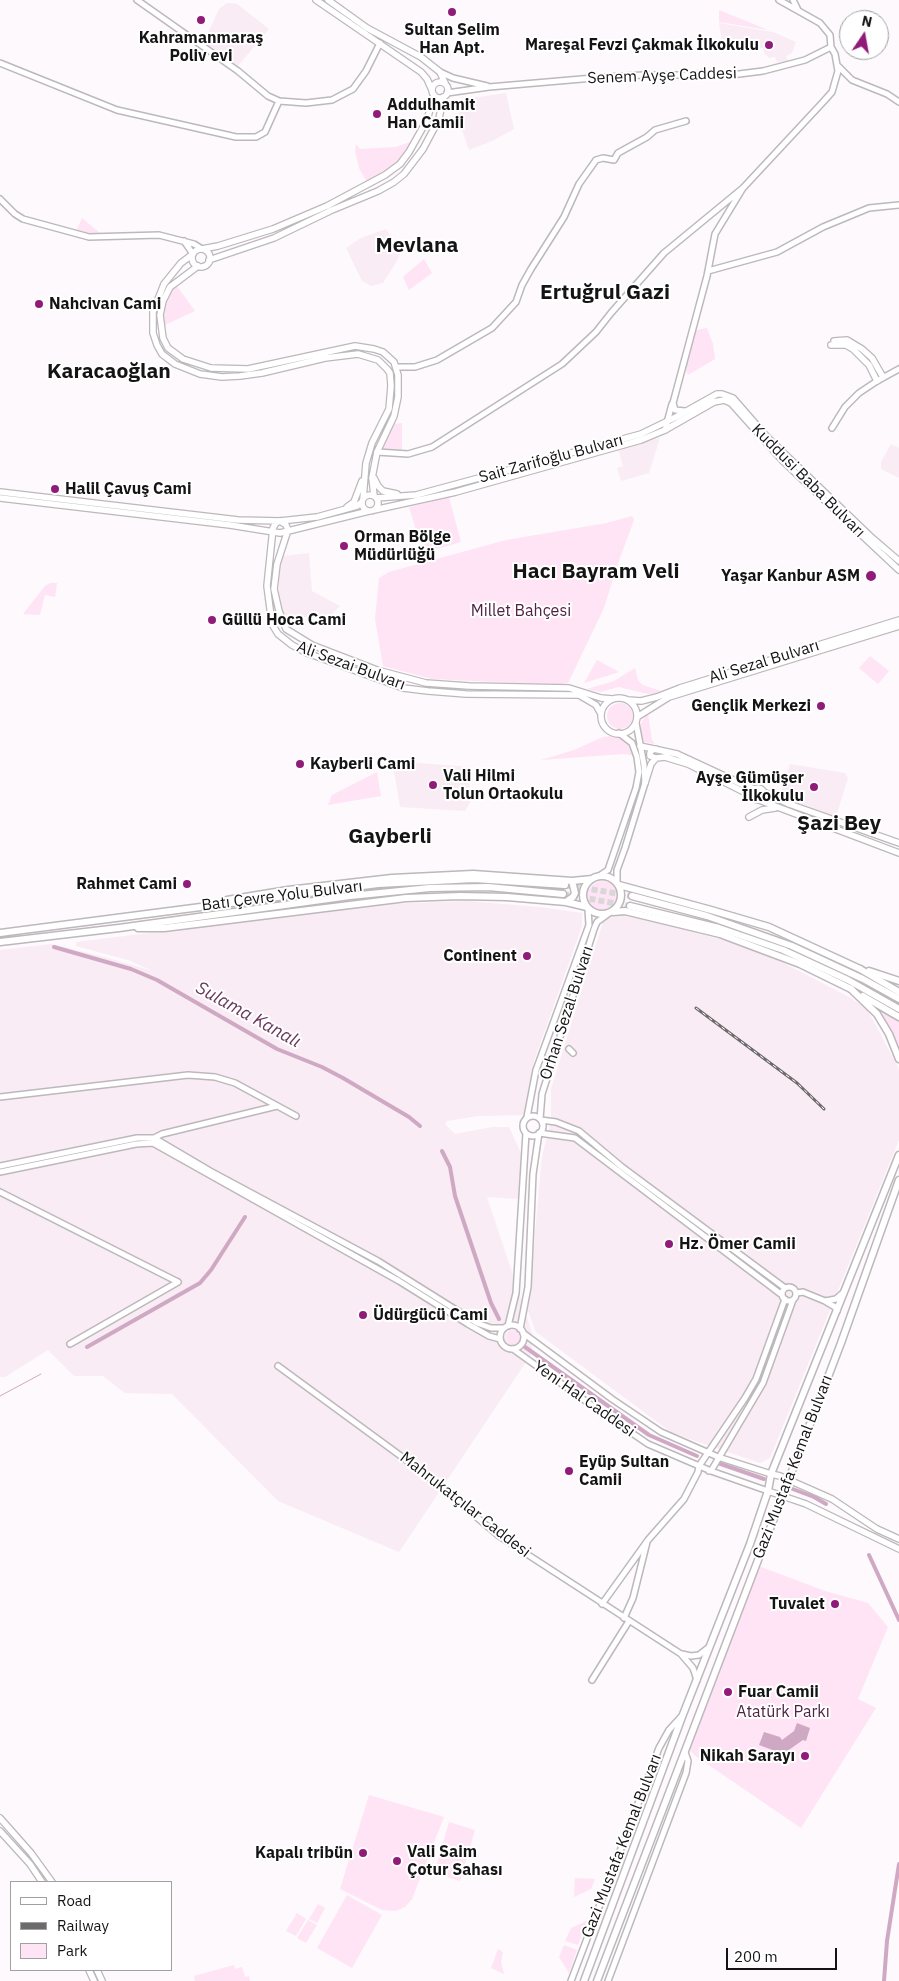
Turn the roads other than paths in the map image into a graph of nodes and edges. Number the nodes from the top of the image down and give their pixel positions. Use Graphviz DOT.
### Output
graph roads {
  1 [pos="137,0"];
  2 [pos="316,0"];
  3 [pos="328,0"];
  4 [pos="779,0"];
  5 [pos="792,0"];
  6 [pos="800,12"];
  7 [pos="380,43"];
  8 [pos="831,47"];
  9 [pos="0,63"];
  10 [pos="837,65"];
  11 [pos="440,72"];
  12 [pos="444,83"];
  13 [pos="489,87"];
  14 [pos="433,92"];
  15 [pos="445,95"];
  16 [pos="279,101"];
  17 [pos="899,102"];
  18 [pos="686,120"];
  19 [pos="744,188"];
  20 [pos="1,204"];
  21 [pos="899,205"];
  22 [pos="184,241"];
  23 [pos="202,249"];
  24 [pos="192,254"];
  25 [pos="209,260"];
  26 [pos="198,266"];
  27 [pos="708,271"];
  28 [pos="396,367"];
  29 [pos="899,370"];
  30 [pos="883,377"];
  31 [pos="877,381"];
  32 [pos="717,394"];
  33 [pos="714,402"];
  34 [pos="672,403"];
  35 [pos="694,408"];
  36 [pos="667,422"];
  37 [pos="832,428"];
  38 [pos="665,430"];
  39 [pos="377,452"];
  40 [pos="365,472"];
  41 [pos="373,472"];
  42 [pos="0,492"];
  43 [pos="409,496"];
  44 [pos="375,497"];
  45 [pos="0,498"];
  46 [pos="363,501"];
  47 [pos="343,510"];
  48 [pos="372,510"];
  49 [pos="280,521"];
  50 [pos="288,530"];
  51 [pos="272,532"];
  52 [pos="899,561"];
  53 [pos="899,570"];
  54 [pos="899,620"];
  55 [pos="899,626"];
  56 [pos="612,699"];
  57 [pos="628,700"];
  58 [pos="601,714"];
  59 [pos="636,720"];
  60 [pos="619,733"];
  61 [pos="640,746"];
  62 [pos="658,749"];
  63 [pos="656,758"];
  64 [pos="644,783"];
  65 [pos="755,789"];
  66 [pos="764,792"];
  67 [pos="752,796"];
  68 [pos="760,800"];
  69 [pos="778,808"];
  70 [pos="749,817"];
  71 [pos="899,843"];
  72 [pos="899,853"];
  73 [pos="596,878"];
  74 [pos="572,881"];
  75 [pos="618,884"];
  76 [pos="565,885"];
  77 [pos="563,894"];
  78 [pos="632,896"];
  79 [pos="566,902"];
  80 [pos="214,906"];
  81 [pos="630,906"];
  82 [pos="588,908"];
  83 [pos="610,913"];
  84 [pos="119,928"];
  85 [pos="0,933"];
  86 [pos="0,942"];
  87 [pos="860,969"];
  88 [pos="899,981"];
  89 [pos="851,989"];
  90 [pos="899,992"];
  91 [pos="899,999"];
  92 [pos="899,1009"];
  93 [pos="899,1017"];
  94 [pos="899,1059"];
  95 [pos="0,1097"];
  96 [pos="277,1106"];
  97 [pos="296,1116"];
  98 [pos="527,1118"];
  99 [pos="540,1119"];
  100 [pos="579,1131"];
  101 [pos="526,1133"];
  102 [pos="539,1133"];
  103 [pos="154,1138"];
  104 [pos="575,1138"];
  105 [pos="899,1154"];
  106 [pos="0,1166"];
  107 [pos="0,1172"];
  108 [pos="899,1180"];
  109 [pos="0,1192"];
  110 [pos="785,1288"];
  111 [pos="844,1292"];
  112 [pos="797,1293"];
  113 [pos="783,1297"];
  114 [pos="793,1300"];
  115 [pos="825,1301"];
  116 [pos="837,1311"];
  117 [pos="506,1327"];
  118 [pos="521,1331"];
  119 [pos="500,1339"];
  120 [pos="70,1344"];
  121 [pos="513,1349"];
  122 [pos="278,1366"];
  123 [pos="707,1453"];
  124 [pos="718,1458"];
  125 [pos="699,1466"];
  126 [pos="711,1471"];
  127 [pos="698,1472"];
  128 [pos="771,1474"];
  129 [pos="788,1480"];
  130 [pos="768,1491"];
  131 [pos="782,1496"];
  132 [pos="836,1503"];
  133 [pos="828,1514"];
  134 [pos="899,1539"];
  135 [pos="648,1540"];
  136 [pos="899,1549"];
  137 [pos="602,1604"];
  138 [pos="626,1619"];
  139 [pos="711,1645"];
  140 [pos="681,1654"];
  141 [pos="592,1680"];
  142 [pos="697,1680"];
  143 [pos="682,1717"];
  144 [pos="685,1752"];
  145 [pos="0,1818"];
  146 [pos="0,1831"];
  147 [pos="41,1881"];
  148 [pos="51,1881"];
  149 [pos="571,1981"];
  150 [pos="584,1981"];
  151 [pos="597,1981"];
  152 [pos="608,1981"];
  1 -- 16 [label="street"];
  2 -- 7 [label="main road"];
  3 -- 11 [label="main road"];
  4 -- 6 [label="street"];
  5 -- 6 [label="street"];
  6 -- 8 [label="street"];
  7 -- 14 [label="main road"];
  7 -- 16 [label="street"];
  8 -- 10 [label="street"];
  8 -- 13 [label="street, Senem Ayşe Caddesi"];
  9 -- 16 [label="street"];
  10 -- 17 [label="street"];
  10 -- 19 [label="street"];
  11 -- 12 [label="main road"];
  11 -- 13 [label="street"];
  12 -- 14 [label="main road"];
  12 -- 15 [label="main road"];
  13 -- 15 [label="street, Senem Ayşe Caddesi"];
  14 -- 15 [label="main road"];
  14 -- 23 [label="main road"];
  15 -- 25 [label="main road"];
  18 -- 28 [label="street"];
  19 -- 27 [label="street"];
  19 -- 39 [label="street"];
  20 -- 22 [label="street"];
  21 -- 27 [label="street"];
  22 -- 23 [label="street"];
  22 -- 24 [label="street"];
  23 -- 24 [label="main road"];
  23 -- 25 [label="main road"];
  24 -- 26 [label="main road"];
  24 -- 40 [label="main road"];
  25 -- 26 [label="main road"];
  26 -- 28 [label="main road"];
  27 -- 34 [label="street"];
  28 -- 39 [label="main road"];
  29 -- 30 [label="street"];
  30 -- 31 [label="street"];
  30 -- 31 [label="main road"];
  31 -- 37 [label="street"];
  32 -- 35 [label="main road, Sait Zarifoğlu Bulvarı"];
  32 -- 52 [label="main road, Kuddusi Baba Bulvarı"];
  33 -- 38 [label="main road, Sait Zarifoğlu Bulvarı"];
  33 -- 53 [label="main road, Kuddusi Baba Bulvarı"];
  34 -- 35 [label="street"];
  34 -- 36 [label="street"];
  35 -- 36 [label="main road, Sait Zarifoğlu Bulvarı"];
  36 -- 38 [label="street"];
  36 -- 43 [label="main road, Sait Zarifoğlu Bulvarı"];
  38 -- 48 [label="main road, Sait Zarifoğlu Bulvarı"];
  39 -- 41 [label="main road"];
  40 -- 46 [label="main road"];
  40 -- 47 [label="main road"];
  41 -- 43 [label="main road"];
  41 -- 44 [label="main road"];
  42 -- 49 [label="main road"];
  43 -- 44 [label="main road, Sait Zarifoğlu Bulvarı"];
  44 -- 46 [label="main road"];
  44 -- 48 [label="main road"];
  45 -- 51 [label="main road"];
  46 -- 47 [label="main road"];
  46 -- 48 [label="main road"];
  47 -- 49 [label="main road"];
  48 -- 50 [label="main road"];
  49 -- 50 [label="main road"];
  49 -- 51 [label="main road"];
  50 -- 51 [label="main road"];
  50 -- 56 [label="main road, Ali Sezai Bulvarı"];
  51 -- 58 [label="main road, Ali Sezai Bulvarı"];
  54 -- 57 [label="main road, Ali Sezal Bulvarı"];
  55 -- 59 [label="main road, Ali Sezal Bulvarı"];
  56 -- 57 [label="main road"];
  56 -- 58 [label="main road"];
  57 -- 59 [label="main road"];
  58 -- 60 [label="main road"];
  59 -- 60 [label="main road"];
  59 -- 61 [label="street"];
  60 -- 73 [label="street"];
  61 -- 62 [label="main road"];
  61 -- 64 [label="street"];
  62 -- 63 [label="main road"];
  62 -- 65 [label="main road"];
  63 -- 64 [label="main road"];
  63 -- 67 [label="main road"];
  64 -- 75 [label="street"];
  65 -- 66 [label="main road"];
  65 -- 67 [label="main road"];
  66 -- 68 [label="main road"];
  66 -- 71 [label="main road"];
  67 -- 68 [label="main road"];
  68 -- 69 [label="main road"];
  69 -- 70 [label="main road"];
  69 -- 72 [label="main road"];
  73 -- 74 [label="main road"];
  73 -- 75 [label="main road"];
  73 -- 82 [label="main road"];
  74 -- 79 [label="main road"];
  74 -- 80 [label="main road"];
  75 -- 83 [label="main road"];
  75 -- 87 [label="main road"];
  76 -- 80 [label="main road, Batı Çevre Yolu Bulvarı"];
  77 -- 84 [label="main road, Batı Çevre Yolu Bulvarı"];
  78 -- 91 [label="main road"];
  79 -- 82 [label="main road"];
  79 -- 84 [label="main road"];
  80 -- 85 [label="main road, Batı Çevre Yolu Bulvarı"];
  81 -- 92 [label="main road"];
  82 -- 83 [label="main road"];
  82 -- 98 [label="street, Orhan Sezal Bulvarı"];
  83 -- 89 [label="main road"];
  83 -- 99 [label="street, Orhan Sezal Bulvarı"];
  84 -- 86 [label="main road, Batı Çevre Yolu Bulvarı"];
  87 -- 88 [label="main road"];
  87 -- 90 [label="main road"];
  89 -- 93 [label="main road"];
  89 -- 94 [label="main road"];
  95 -- 96 [label="street"];
  96 -- 97 [label="street"];
  96 -- 103 [label="street"];
  98 -- 99 [label="street"];
  98 -- 101 [label="street, Orhan Sezal Bulvarı"];
  99 -- 100 [label="street"];
  99 -- 102 [label="street, Orhan Sezal Bulvarı"];
  100 -- 104 [label="street"];
  100 -- 110 [label="street"];
  101 -- 102 [label="street"];
  101 -- 117 [label="street, Orhan Sezal Bulvarı"];
  102 -- 104 [label="street"];
  102 -- 118 [label="street, Orhan Sezal Bulvarı"];
  103 -- 106 [label="street"];
  103 -- 117 [label="street"];
  104 -- 113 [label="street"];
  105 -- 111 [label="main road, Gazi Mustafa Kemal Bulvarı"];
  107 -- 119 [label="street"];
  108 -- 129 [label="main road, Gazi Mustafa Kemal Bulvarı"];
  109 -- 120 [label="street"];
  110 -- 112 [label="street"];
  110 -- 113 [label="street"];
  111 -- 115 [label="street"];
  111 -- 116 [label="main road, Gazi Mustafa Kemal Bulvarı"];
  112 -- 114 [label="street"];
  112 -- 115 [label="street"];
  113 -- 114 [label="street"];
  113 -- 123 [label="street"];
  114 -- 124 [label="street"];
  115 -- 116 [label="street"];
  116 -- 128 [label="main road, Gazi Mustafa Kemal Bulvarı"];
  117 -- 118 [label="street"];
  117 -- 119 [label="street, Orhan Sezal Bulvarı"];
  118 -- 121 [label="street, Orhan Sezal Bulvarı"];
  118 -- 123 [label="street, Yeni Hal Caddesi"];
  119 -- 121 [label="street"];
  121 -- 125 [label="street, Yeni Hal Caddesi"];
  122 -- 137 [label="street, Mahrukatçılar Caddesi"];
  123 -- 124 [label="street, Yeni Hal Caddesi"];
  123 -- 125 [label="street"];
  124 -- 126 [label="street"];
  124 -- 128 [label="street, Yeni Hal Caddesi"];
  125 -- 126 [label="street, Yeni Hal Caddesi"];
  125 -- 127 [label="street"];
  126 -- 127 [label="street"];
  126 -- 130 [label="street, Yeni Hal Caddesi"];
  127 -- 135 [label="street"];
  128 -- 129 [label="main road"];
  128 -- 130 [label="main road, Gazi Mustafa Kemal Bulvarı"];
  129 -- 131 [label="main road, Gazi Mustafa Kemal Bulvarı"];
  129 -- 132 [label="main road"];
  130 -- 131 [label="main road"];
  130 -- 139 [label="main road, Gazi Mustafa Kemal Bulvarı"];
  131 -- 133 [label="main road"];
  131 -- 144 [label="main road, Gazi Mustafa Kemal Bulvarı"];
  132 -- 133 [label="main road"];
  132 -- 134 [label="main road"];
  133 -- 136 [label="main road"];
  135 -- 137 [label="street"];
  135 -- 138 [label="street"];
  137 -- 138 [label="street, Mahrukatçılar Caddesi"];
  138 -- 140 [label="street, Mahrukatçılar Caddesi"];
  138 -- 141 [label="street"];
  139 -- 140 [label="street"];
  139 -- 142 [label="main road, Gazi Mustafa Kemal Bulvarı"];
  140 -- 142 [label="street, Mahrukatçılar Caddesi"];
  142 -- 143 [label="main road, Gazi Mustafa Kemal Bulvarı"];
  143 -- 149 [label="street, Gazi Mustafa Kemal Bulvarı"];
  143 -- 150 [label="main road, Gazi Mustafa Kemal Bulvarı"];
  144 -- 151 [label="main road, Gazi Mustafa Kemal Bulvarı"];
  144 -- 152 [label="street, Gazi Mustafa Kemal Bulvarı"];
  145 -- 148 [label="main road"];
  146 -- 147 [label="main road"];
}
